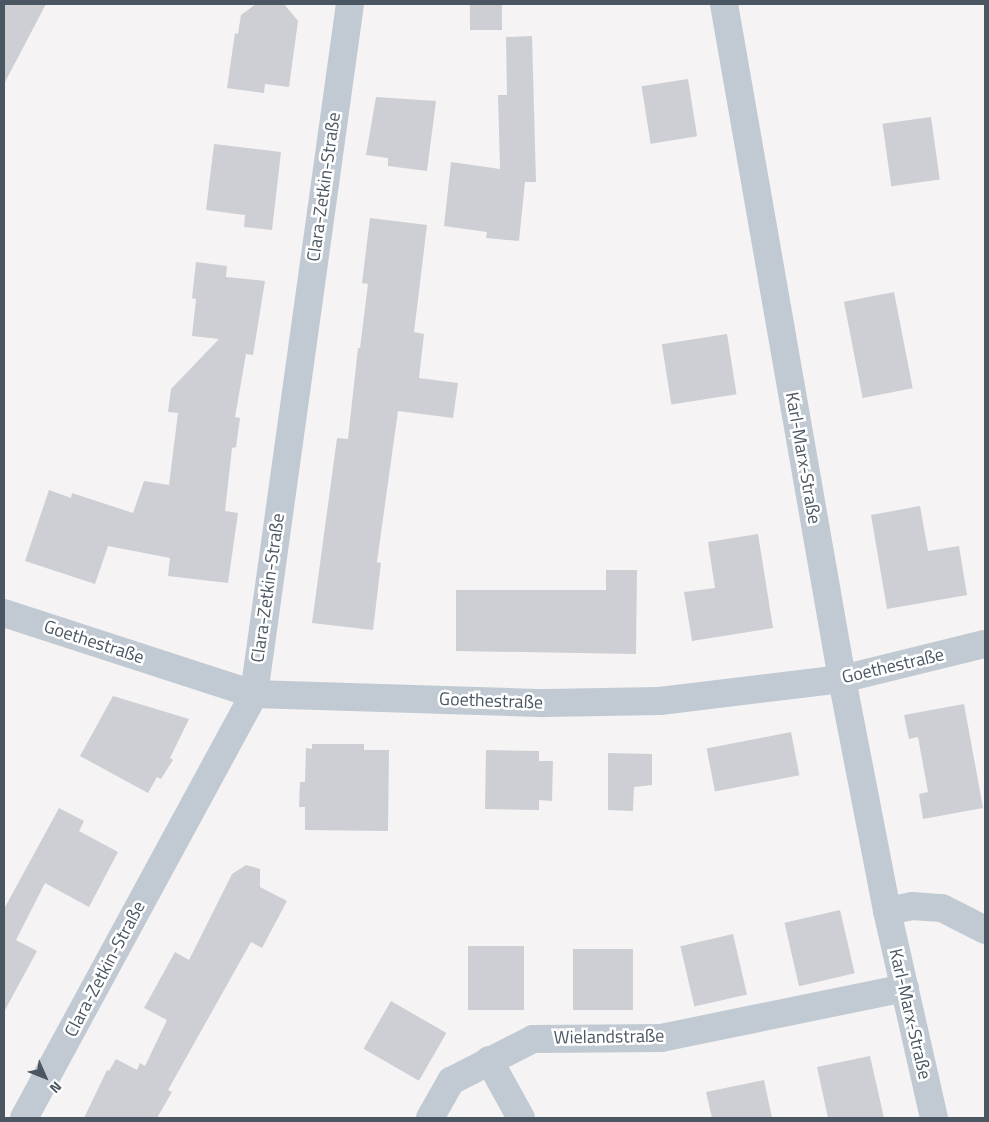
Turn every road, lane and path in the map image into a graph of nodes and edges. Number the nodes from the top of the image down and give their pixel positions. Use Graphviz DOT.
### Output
graph roads {
  1 [pos="350,4"];
  2 [pos="724,4"];
  3 [pos="4,613"];
  4 [pos="985,644"];
  5 [pos="842,679"];
  6 [pos="254,694"];
  7 [pos="887,911"];
  8 [pos="985,930"];
  9 [pos="905,988"];
  10 [pos="489,1060"];
  11 [pos="24,1118"];
  12 [pos="430,1118"];
  13 [pos="521,1118"];
  14 [pos="934,1118"];
  1 -- 6 [label="street, Clara-Zetkin-Straße"];
  2 -- 5 [label="street, Karl-Marx-Straße"];
  3 -- 6 [label="street, Goethestraße"];
  4 -- 5 [label="street, Goethestraße"];
  5 -- 6 [label="street, Goethestraße"];
  5 -- 7 [label="street, Karl-Marx-Straße"];
  6 -- 11 [label="street, Clara-Zetkin-Straße"];
  7 -- 8 [label="street"];
  7 -- 9 [label="street, Karl-Marx-Straße"];
  9 -- 10 [label="street, Wielandstraße"];
  9 -- 14 [label="street, Karl-Marx-Straße"];
  10 -- 12 [label="street, Wielandstraße"];
  10 -- 13 [label="street"];
}
